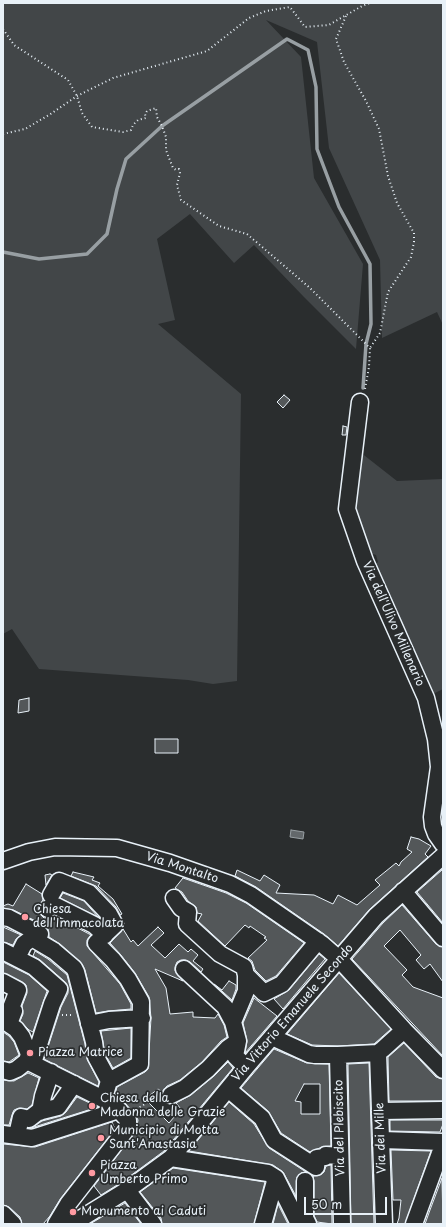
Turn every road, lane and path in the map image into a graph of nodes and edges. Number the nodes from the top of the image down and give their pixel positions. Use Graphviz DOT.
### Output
graph roads {
  1 [pos="370,3"];
  2 [pos="346,15"];
  3 [pos="3,28"];
  4 [pos="77,96"];
  5 [pos="3,134"];
  6 [pos="370,348"];
  7 [pos="360,402"];
  8 [pos="443,844"];
  9 [pos="443,856"];
  10 [pos="3,861"];
  11 [pos="403,891"];
  12 [pos="174,898"];
  13 [pos="3,918"];
  14 [pos="39,935"];
  15 [pos="105,935"];
  16 [pos="443,938"];
  17 [pos="318,941"];
  18 [pos="10,954"];
  19 [pos="339,959"];
  20 [pos="184,969"];
  21 [pos="246,975"];
  22 [pos="3,982"];
  23 [pos="48,1015"];
  24 [pos="142,1018"];
  25 [pos="88,1019"];
  26 [pos="6,1022"];
  27 [pos="233,1022"];
  28 [pos="404,1030"];
  29 [pos="272,1037"];
  30 [pos="238,1041"];
  31 [pos="378,1053"];
  32 [pos="338,1056"];
  33 [pos="32,1063"];
  34 [pos="246,1067"];
  35 [pos="3,1070"];
  36 [pos="443,1070"];
  37 [pos="51,1072"];
  38 [pos="109,1081"];
  39 [pos="74,1084"];
  40 [pos="228,1089"];
  41 [pos="171,1095"];
  42 [pos="106,1100"];
  43 [pos="443,1110"];
  44 [pos="381,1111"];
  45 [pos="40,1112"];
  46 [pos="124,1115"];
  47 [pos="10,1134"];
  48 [pos="382,1140"];
  49 [pos="443,1145"];
  50 [pos="340,1156"];
  51 [pos="172,1158"];
  52 [pos="276,1178"];
  53 [pos="305,1181"];
  54 [pos="127,1190"];
  55 [pos="3,1214"];
  56 [pos="290,1222"];
  57 [pos="13,1224"];
  58 [pos="56,1224"];
  59 [pos="72,1224"];
  60 [pos="153,1224"];
  61 [pos="263,1224"];
  62 [pos="308,1224"];
  63 [pos="342,1224"];
  64 [pos="384,1224"];
  65 [pos="414,1224"];
  1 -- 2 [label="path"];
  2 -- 4 [label="path"];
  2 -- 6 [label="path"];
  3 -- 4 [label="path"];
  4 -- 5 [label="path"];
  4 -- 6 [label="path"];
  6 -- 7 [label="path"];
  7 -- 8 [label="street, Via dell'Ulivo Millenario"];
  9 -- 11 [label="street, Via Vittorio Emanuele Secondo"];
  10 -- 17 [label="street, Via Montalto"];
  11 -- 16 [label="street"];
  11 -- 19 [label="street, Via Vittorio Emanuele Secondo"];
  12 -- 21 [label="street"];
  13 -- 14 [label="street"];
  14 -- 18 [label="street"];
  14 -- 25 [label="street"];
  15 -- 15 [label="street"];
  15 -- 24 [label="street"];
  17 -- 19 [label="street, Via Montalto"];
  17 -- 21 [label="street"];
  18 -- 23 [label="street"];
  19 -- 28 [label="street, Via Montalto"];
  19 -- 29 [label="street, Via Vittorio Emanuele Secondo"];
  20 -- 27 [label="street"];
  21 -- 27 [label="street"];
  22 -- 26 [label="street"];
  23 -- 25 [label="path"];
  23 -- 33 [label="street"];
  24 -- 25 [label="street"];
  24 -- 38 [label="street"];
  25 -- 38 [label="street"];
  26 -- 33 [label="street"];
  27 -- 30 [label="street"];
  28 -- 31 [label="street"];
  28 -- 36 [label="street, Via Montalto"];
  29 -- 32 [label="street"];
  29 -- 34 [label="street, Via Vittorio Emanuele Secondo"];
  30 -- 34 [label="street"];
  30 -- 41 [label="street"];
  31 -- 32 [label="street"];
  31 -- 44 [label="street, Via dei Mille"];
  32 -- 50 [label="street, Via del Plebiscito"];
  33 -- 35 [label="street"];
  33 -- 37 [label="street"];
  34 -- 40 [label="street, Via Vittorio Emanuele Secondo"];
  37 -- 39 [label="street"];
  37 -- 45 [label="street"];
  38 -- 42 [label="street"];
  39 -- 42 [label="street"];
  39 -- 45 [label="street"];
  40 -- 50 [label="street"];
  40 -- 51 [label="street, Via Vittorio Emanuele Secondo"];
  41 -- 46 [label="path"];
  42 -- 46 [label="street"];
  43 -- 44 [label="street"];
  44 -- 48 [label="street, Via dei Mille"];
  45 -- 47 [label="street"];
  46 -- 47 [label="street"];
  46 -- 58 [label="street"];
  48 -- 49 [label="street"];
  48 -- 64 [label="street, Via dei Mille"];
  49 -- 65 [label="street"];
  50 -- 63 [label="street, Via del Plebiscito"];
  51 -- 52 [label="street"];
  51 -- 54 [label="street, Via Vittorio Emanuele Secondo"];
  52 -- 56 [label="street"];
  52 -- 61 [label="street"];
  53 -- 62 [label="street"];
  54 -- 59 [label="street, Via Vittorio Emanuele Secondo"];
  54 -- 60 [label="street"];
  55 -- 57 [label="street"];
}
